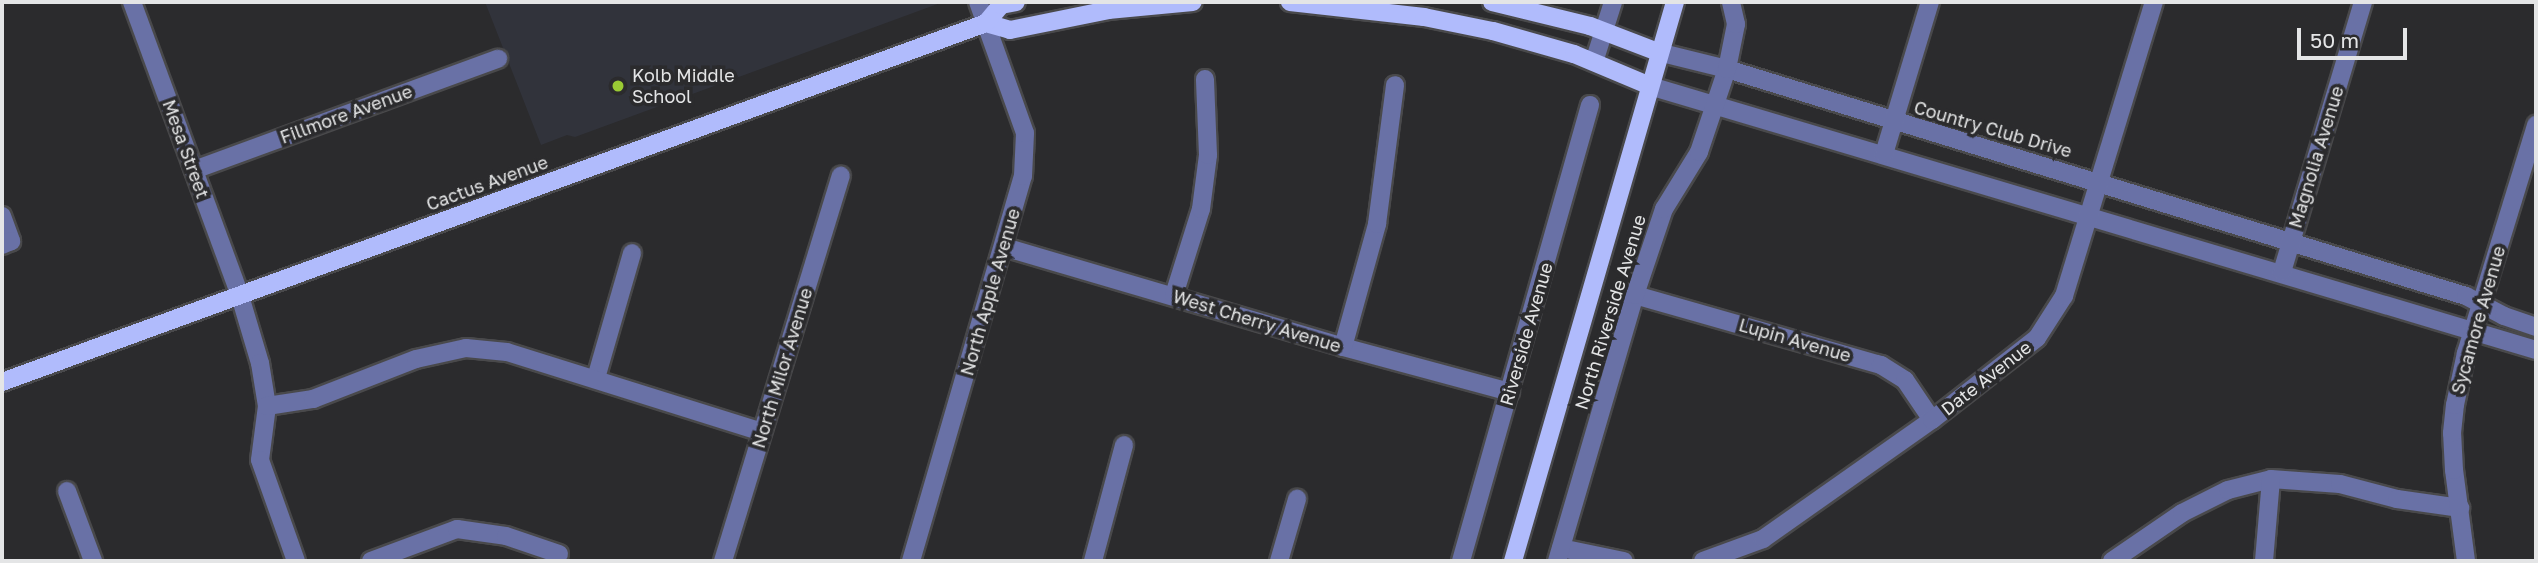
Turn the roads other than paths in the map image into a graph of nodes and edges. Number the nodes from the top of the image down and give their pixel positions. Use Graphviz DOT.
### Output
graph roads {
  1 [pos="132,2"];
  2 [pos="978,2"];
  3 [pos="1016,2"];
  4 [pos="1193,2"];
  5 [pos="1290,2"];
  6 [pos="1492,2"];
  7 [pos="1614,2"];
  8 [pos="1675,2"];
  9 [pos="1731,2"];
  10 [pos="1930,2"];
  11 [pos="2154,2"];
  12 [pos="2363,2"];
  13 [pos="1107,6"];
  14 [pos="986,23"];
  15 [pos="1604,30"];
  16 [pos="1658,52"];
  17 [pos="498,59"];
  18 [pos="1594,62"];
  19 [pos="1727,69"];
  20 [pos="1205,79"];
  21 [pos="1395,85"];
  22 [pos="1650,86"];
  23 [pos="1590,105"];
  24 [pos="1714,107"];
  25 [pos="1893,122"];
  26 [pos="2536,125"];
  27 [pos="1884,154"];
  28 [pos="194,170"];
  29 [pos="841,176"];
  30 [pos="2099,182"];
  31 [pos="2088,215"];
  32 [pos="2,216"];
  33 [pos="2290,242"];
  34 [pos="6,243"];
  35 [pos="1004,247"];
  36 [pos="632,253"];
  37 [pos="2282,272"];
  38 [pos="1174,295"];
  39 [pos="1635,295"];
  40 [pos="240,296"];
  41 [pos="2481,304"];
  42 [pos="2536,327"];
  43 [pos="2473,332"];
  44 [pos="1343,347"];
  45 [pos="2536,350"];
  46 [pos="597,378"];
  47 [pos="2,382"];
  48 [pos="1510,392"];
  49 [pos="267,406"];
  50 [pos="1932,420"];
  51 [pos="762,432"];
  52 [pos="1124,445"];
  53 [pos="2271,479"];
  54 [pos="67,491"];
  55 [pos="1297,499"];
  56 [pos="2460,508"];
  57 [pos="559,554"];
  58 [pos="1559,555"];
  59 [pos="93,561"];
  60 [pos="296,561"];
  61 [pos="371,561"];
  62 [pos="723,561"];
  63 [pos="911,561"];
  64 [pos="1093,561"];
  65 [pos="1279,561"];
  66 [pos="1461,561"];
  67 [pos="1513,561"];
  68 [pos="1624,561"];
  69 [pos="1703,561"];
  70 [pos="2112,561"];
  71 [pos="2264,561"];
  72 [pos="2466,561"];
  1 -- 28 [label="street, Mesa Street"];
  2 -- 14 [label="street, North Apple Avenue"];
  3 -- 14 [label="main road"];
  4 -- 13 [label="main road"];
  5 -- 18 [label="main road"];
  6 -- 15 [label="main road, Country Club Drive"];
  7 -- 15 [label="street"];
  8 -- 16 [label="main road, North Riverside Avenue"];
  9 -- 19 [label="street, North Riverside Avenue"];
  10 -- 25 [label="street"];
  11 -- 30 [label="street, Date Avenue"];
  12 -- 33 [label="street, Magnolia Avenue"];
  13 -- 14 [label="main road"];
  14 -- 35 [label="street, North Apple Avenue"];
  14 -- 40 [label="main road, Cactus Avenue"];
  15 -- 16 [label="main road, Country Club Drive"];
  15 -- 18 [label="street"];
  16 -- 19 [label="street, Country Club Drive"];
  16 -- 22 [label="main road, North Riverside Avenue"];
  17 -- 28 [label="street, Fillmore Avenue"];
  18 -- 22 [label="main road"];
  19 -- 24 [label="street, North Riverside Avenue"];
  19 -- 25 [label="street, Country Club Drive"];
  20 -- 38 [label="street"];
  21 -- 44 [label="street"];
  22 -- 24 [label="street"];
  22 -- 67 [label="main road, North Riverside Avenue"];
  23 -- 48 [label="street, Riverside Avenue"];
  24 -- 27 [label="street"];
  24 -- 39 [label="street, North Riverside Avenue"];
  25 -- 27 [label="street"];
  25 -- 30 [label="street, Country Club Drive"];
  26 -- 41 [label="street, Sycamore Avenue"];
  27 -- 31 [label="street"];
  28 -- 40 [label="street, Mesa Street"];
  29 -- 51 [label="street, North Milor Avenue"];
  30 -- 31 [label="street, Date Avenue"];
  30 -- 33 [label="street, Country Club Drive"];
  31 -- 37 [label="street"];
  31 -- 50 [label="street, Date Avenue"];
  32 -- 34 [label="street"];
  33 -- 37 [label="street, Magnolia Avenue"];
  33 -- 41 [label="street, Country Club Drive"];
  35 -- 38 [label="street, West Cherry Avenue"];
  35 -- 63 [label="street, North Apple Avenue"];
  36 -- 46 [label="street"];
  37 -- 43 [label="street"];
  38 -- 44 [label="street, West Cherry Avenue"];
  39 -- 50 [label="street, Lupin Avenue"];
  39 -- 58 [label="street, North Riverside Avenue"];
  40 -- 47 [label="main road, Cactus Avenue"];
  40 -- 49 [label="street, Mesa Street"];
  41 -- 42 [label="street, Country Club Drive"];
  41 -- 43 [label="street, Sycamore Avenue"];
  43 -- 45 [label="street"];
  43 -- 56 [label="street, Sycamore Avenue"];
  44 -- 48 [label="street, West Cherry Avenue"];
  46 -- 49 [label="street"];
  46 -- 51 [label="street"];
  48 -- 66 [label="street, Riverside Avenue"];
  49 -- 60 [label="street, Mesa Street"];
  50 -- 69 [label="street, Date Avenue"];
  51 -- 62 [label="street, North Milor Avenue"];
  52 -- 64 [label="street"];
  53 -- 56 [label="street"];
  53 -- 70 [label="street"];
  53 -- 71 [label="street"];
  54 -- 59 [label="street"];
  55 -- 65 [label="street"];
  56 -- 72 [label="street, Sycamore Avenue"];
  57 -- 61 [label="street"];
  58 -- 68 [label="street"];
}
